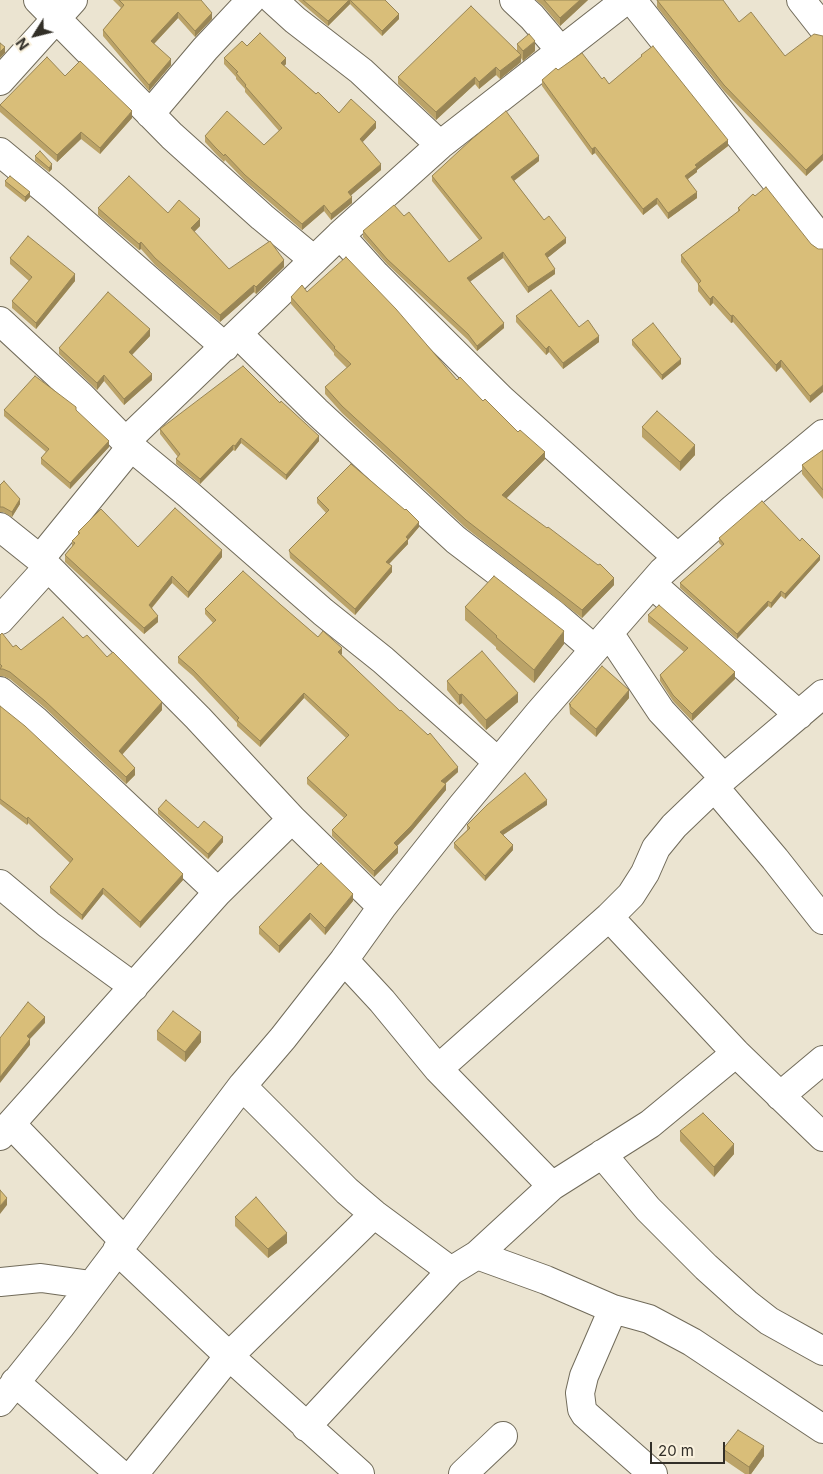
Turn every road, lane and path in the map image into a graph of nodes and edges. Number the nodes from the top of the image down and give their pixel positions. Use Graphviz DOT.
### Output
graph roads {
  1 [pos="251,0"];
  2 [pos="273,0"];
  3 [pos="514,0"];
  4 [pos="626,0"];
  5 [pos="632,0"];
  6 [pos="801,0"];
  7 [pos="56,6"];
  8 [pos="823,28"];
  9 [pos="562,51"];
  10 [pos="0,81"];
  11 [pos="150,114"];
  12 [pos="440,145"];
  13 [pos="0,152"];
  14 [pos="340,236"];
  15 [pos="823,241"];
  16 [pos="314,260"];
  17 [pos="0,321"];
  18 [pos="231,340"];
  19 [pos="823,434"];
  20 [pos="129,444"];
  21 [pos="0,527"];
  22 [pos="678,558"];
  23 [pos="44,564"];
  24 [pos="652,584"];
  25 [pos="0,620"];
  26 [pos="602,641"];
  27 [pos="0,691"];
  28 [pos="823,694"];
  29 [pos="799,715"];
  30 [pos="498,762"];
  31 [pos="720,783"];
  32 [pos="292,819"];
  33 [pos="0,884"];
  34 [pos="218,892"];
  35 [pos="382,907"];
  36 [pos="610,917"];
  37 [pos="823,920"];
  38 [pos="344,960"];
  39 [pos="134,987"];
  40 [pos="736,1053"];
  41 [pos="823,1060"];
  42 [pos="438,1069"];
  43 [pos="242,1086"];
  44 [pos="780,1096"];
  45 [pos="6,1130"];
  46 [pos="823,1137"];
  47 [pos="602,1154"];
  48 [pos="552,1186"];
  49 [pos="374,1214"];
  50 [pos="120,1246"];
  51 [pos="477,1255"];
  52 [pos="451,1271"];
  53 [pos="1,1281"];
  54 [pos="91,1285"];
  55 [pos="613,1309"];
  56 [pos="823,1351"];
  57 [pos="229,1356"];
  58 [pos="8,1392"];
  59 [pos="306,1427"];
  60 [pos="823,1429"];
  61 [pos="502,1436"];
  62 [pos="120,1474"];
  63 [pos="134,1474"];
  64 [pos="360,1474"];
  65 [pos="463,1474"];
  66 [pos="653,1474"];
  1 -- 11 [label="street"];
  2 -- 12 [label="street"];
  3 -- 9 [label="street"];
  4 -- 9 [label="street"];
  5 -- 15 [label="street"];
  6 -- 8 [label="street"];
  7 -- 10 [label="street"];
  7 -- 11 [label="street"];
  9 -- 12 [label="street"];
  11 -- 16 [label="street"];
  12 -- 14 [label="street"];
  13 -- 18 [label="street"];
  14 -- 16 [label="street"];
  14 -- 22 [label="street"];
  16 -- 18 [label="street"];
  17 -- 20 [label="street"];
  18 -- 20 [label="street"];
  18 -- 26 [label="street"];
  19 -- 22 [label="street"];
  20 -- 23 [label="street"];
  20 -- 30 [label="street"];
  21 -- 23 [label="street"];
  22 -- 24 [label="street"];
  23 -- 25 [label="street"];
  23 -- 32 [label="street"];
  24 -- 26 [label="street"];
  24 -- 29 [label="street"];
  26 -- 30 [label="street"];
  26 -- 31 [label="street"];
  27 -- 34 [label="street"];
  28 -- 29 [label="street"];
  29 -- 31 [label="street"];
  30 -- 35 [label="street"];
  31 -- 36 [label="street"];
  31 -- 37 [label="street"];
  32 -- 34 [label="street"];
  32 -- 35 [label="street"];
  33 -- 39 [label="street"];
  34 -- 39 [label="street"];
  35 -- 38 [label="street"];
  36 -- 40 [label="street"];
  36 -- 42 [label="street"];
  38 -- 42 [label="street"];
  38 -- 43 [label="street"];
  39 -- 45 [label="street"];
  40 -- 44 [label="street"];
  40 -- 47 [label="street"];
  41 -- 44 [label="street"];
  42 -- 48 [label="street"];
  43 -- 49 [label="street"];
  43 -- 50 [label="street"];
  44 -- 46 [label="street"];
  45 -- 50 [label="street"];
  47 -- 48 [label="street"];
  47 -- 56 [label="street"];
  48 -- 51 [label="street"];
  49 -- 52 [label="street"];
  49 -- 57 [label="street"];
  50 -- 54 [label="street"];
  50 -- 57 [label="street"];
  51 -- 52 [label="street"];
  51 -- 55 [label="street"];
  52 -- 59 [label="street"];
  53 -- 54 [label="street"];
  54 -- 58 [label="street"];
  55 -- 60 [label="street"];
  55 -- 66 [label="street"];
  57 -- 59 [label="street"];
  57 -- 63 [label="street"];
  58 -- 62 [label="street"];
  59 -- 64 [label="street"];
  61 -- 65 [label="street"];
}
